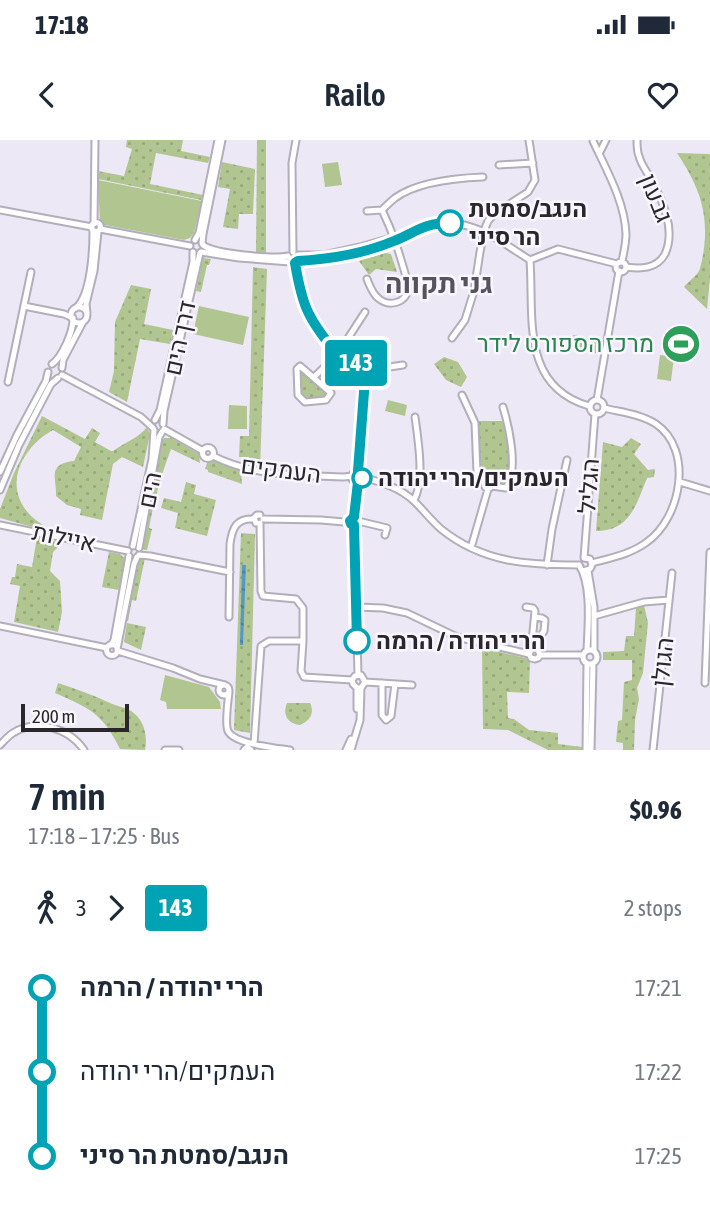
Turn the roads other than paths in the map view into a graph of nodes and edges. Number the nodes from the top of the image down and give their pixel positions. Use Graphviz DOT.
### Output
graph roads {
  1 [pos="95,140"];
  2 [pos="220,140"];
  3 [pos="296,140"];
  4 [pos="529,140"];
  5 [pos="592,140"];
  6 [pos="606,140"];
  7 [pos="637,140"];
  8 [pos="599,154"];
  9 [pos="533,163"];
  10 [pos="499,165"];
  11 [pos="483,177"];
  12 [pos="0,210"];
  13 [pos="382,210"];
  14 [pos="367,211"];
  15 [pos="96,227"];
  16 [pos="484,232"];
  17 [pos="395,238"];
  18 [pos="203,244"];
  19 [pos="193,246"];
  20 [pos="201,252"];
  21 [pos="294,258"];
  22 [pos="530,260"];
  23 [pos="621,267"];
  24 [pos="32,272"];
  25 [pos="367,279"];
  26 [pos="25,304"];
  27 [pos="75,309"];
  28 [pos="365,312"];
  29 [pos="87,313"];
  30 [pos="73,319"];
  31 [pos="83,322"];
  32 [pos="452,338"];
  33 [pos="342,346"];
  34 [pos="333,349"];
  35 [pos="344,356"];
  36 [pos="335,357"];
  37 [pos="52,364"];
  38 [pos="403,365"];
  39 [pos="362,370"];
  40 [pos="48,372"];
  41 [pos="61,374"];
  42 [pos="314,377"];
  43 [pos="9,382"];
  44 [pos="462,395"];
  45 [pos="598,400"];
  46 [pos="589,406"];
  47 [pos="503,407"];
  48 [pos="604,408"];
  49 [pos="596,414"];
  50 [pos="141,417"];
  51 [pos="415,417"];
  52 [pos="155,420"];
  53 [pos="153,429"];
  54 [pos="163,429"];
  55 [pos="567,460"];
  56 [pos="0,472"];
  57 [pos="359,477"];
  58 [pos="680,482"];
  59 [pos="488,486"];
  60 [pos="0,490"];
  61 [pos="710,491"];
  62 [pos="414,500"];
  63 [pos="261,521"];
  64 [pos="354,521"];
  65 [pos="0,524"];
  66 [pos="385,535"];
  67 [pos="471,548"];
  68 [pos="135,552"];
  69 [pos="710,552"];
  70 [pos="588,560"];
  71 [pos="547,565"];
  72 [pos="583,569"];
  73 [pos="229,572"];
  74 [pos="672,573"];
  75 [pos="669,600"];
  76 [pos="356,607"];
  77 [pos="526,607"];
  78 [pos="594,616"];
  79 [pos="229,617"];
  80 [pos="535,617"];
  81 [pos="0,626"];
  82 [pos="708,628"];
  83 [pos="538,640"];
  84 [pos="303,641"];
  85 [pos="109,647"];
  86 [pos="118,650"];
  87 [pos="531,651"];
  88 [pos="588,652"];
  89 [pos="590,664"];
  90 [pos="355,677"];
  91 [pos="208,681"];
  92 [pos="382,683"];
  93 [pos="705,683"];
  94 [pos="395,684"];
  95 [pos="225,685"];
  96 [pos="412,685"];
  97 [pos="361,686"];
  98 [pos="220,692"];
  99 [pos="229,692"];
  100 [pos="228,705"];
  101 [pos="254,744"];
  102 [pos="0,745"];
  103 [pos="84,750"];
  104 [pos="165,750"];
  105 [pos="179,750"];
  106 [pos="244,750"];
  107 [pos="251,750"];
  108 [pos="290,750"];
  109 [pos="348,750"];
  110 [pos="589,750"];
  111 [pos="653,750"];
  1 -- 15 [label="street"];
  2 -- 18 [label="street, דרך הים"];
  2 -- 19 [label="street, דרך הים"];
  3 -- 21 [label="street"];
  4 -- 9 [label="street"];
  5 -- 8 [label="street"];
  6 -- 8 [label="street"];
  7 -- 23 [label="street, גבעון"];
  8 -- 23 [label="street"];
  9 -- 10 [label="street"];
  9 -- 16 [label="street"];
  11 -- 13 [label="street"];
  12 -- 15 [label="street"];
  13 -- 14 [label="street"];
  13 -- 17 [label="street"];
  15 -- 19 [label="street"];
  15 -- 27 [label="street"];
  15 -- 29 [label="street"];
  16 -- 17 [label="street"];
  16 -- 22 [label="street"];
  16 -- 32 [label="street"];
  17 -- 21 [label="street"];
  17 -- 25 [label="street"];
  18 -- 19 [label="street"];
  18 -- 20 [label="street, דרך הים"];
  18 -- 21 [label="street"];
  19 -- 20 [label="street"];
  19 -- 52 [label="street, דרך הים"];
  20 -- 21 [label="street"];
  20 -- 54 [label="street, דרך הים"];
  21 -- 34 [label="street"];
  22 -- 23 [label="street"];
  22 -- 46 [label="street"];
  23 -- 45 [label="street"];
  24 -- 26 [label="street"];
  26 -- 27 [label="street"];
  26 -- 30 [label="street"];
  26 -- 43 [label="street"];
  27 -- 29 [label="street"];
  27 -- 30 [label="street"];
  28 -- 33 [label="street"];
  29 -- 31 [label="street"];
  30 -- 31 [label="street"];
  30 -- 37 [label="street"];
  31 -- 41 [label="street"];
  33 -- 34 [label="street"];
  33 -- 35 [label="street"];
  34 -- 36 [label="street"];
  35 -- 36 [label="street"];
  35 -- 39 [label="street"];
  36 -- 42 [label="street"];
  37 -- 40 [label="street"];
  37 -- 41 [label="street"];
  38 -- 39 [label="street"];
  39 -- 57 [label="street"];
  40 -- 41 [label="street"];
  40 -- 56 [label="street"];
  41 -- 50 [label="street"];
  41 -- 60 [label="street"];
  42 -- 42 [label="street"];
  44 -- 59 [label="street"];
  45 -- 46 [label="street"];
  45 -- 48 [label="street"];
  46 -- 49 [label="street"];
  47 -- 59 [label="street"];
  48 -- 49 [label="street"];
  48 -- 58 [label="street"];
  49 -- 70 [label="street, הגליל"];
  50 -- 52 [label="street"];
  50 -- 53 [label="street"];
  51 -- 62 [label="street"];
  52 -- 53 [label="street"];
  52 -- 54 [label="street"];
  53 -- 54 [label="street"];
  53 -- 68 [label="street"];
  54 -- 57 [label="street, העמקים"];
  54 -- 68 [label="street, הים"];
  55 -- 71 [label="street"];
  57 -- 62 [label="street"];
  57 -- 64 [label="street"];
  58 -- 61 [label="street"];
  58 -- 70 [label="street"];
  59 -- 67 [label="street"];
  62 -- 67 [label="street"];
  63 -- 64 [label="street"];
  63 -- 73 [label="street"];
  63 -- 84 [label="street"];
  64 -- 66 [label="street"];
  64 -- 76 [label="street"];
  65 -- 68 [label="street, איילות"];
  67 -- 71 [label="street"];
  68 -- 73 [label="street, איילות"];
  68 -- 85 [label="street, הים"];
  68 -- 86 [label="street, הים"];
  69 -- 82 [label="street"];
  70 -- 72 [label="street"];
  70 -- 72 [label="street"];
  71 -- 72 [label="street"];
  72 -- 78 [label="street"];
  72 -- 88 [label="street"];
  73 -- 79 [label="street"];
  74 -- 75 [label="street, הגולן"];
  75 -- 78 [label="street"];
  75 -- 111 [label="street, הגולן"];
  76 -- 87 [label="street"];
  76 -- 90 [label="street"];
  77 -- 80 [label="street"];
  78 -- 88 [label="street"];
  80 -- 83 [label="street"];
  80 -- 87 [label="street"];
  81 -- 85 [label="street"];
  82 -- 93 [label="street"];
  84 -- 90 [label="street"];
  84 -- 101 [label="street"];
  85 -- 86 [label="street"];
  85 -- 86 [label="street"];
  86 -- 91 [label="street"];
  87 -- 88 [label="street"];
  88 -- 89 [label="street"];
  88 -- 89 [label="street"];
  89 -- 110 [label="street"];
  90 -- 97 [label="street"];
  90 -- 97 [label="street"];
  91 -- 95 [label="street"];
  91 -- 98 [label="street"];
  92 -- 94 [label="street"];
  92 -- 94 [label="street"];
  92 -- 97 [label="street"];
  94 -- 96 [label="street"];
  95 -- 98 [label="street"];
  95 -- 99 [label="street"];
  97 -- 109 [label="street"];
  98 -- 99 [label="street"];
  98 -- 100 [label="street"];
  99 -- 100 [label="street"];
  100 -- 101 [label="street"];
  101 -- 108 [label="street"];
  102 -- 103 [label="street"];
  104 -- 105 [label="street"];
  106 -- 107 [label="street"];
}
